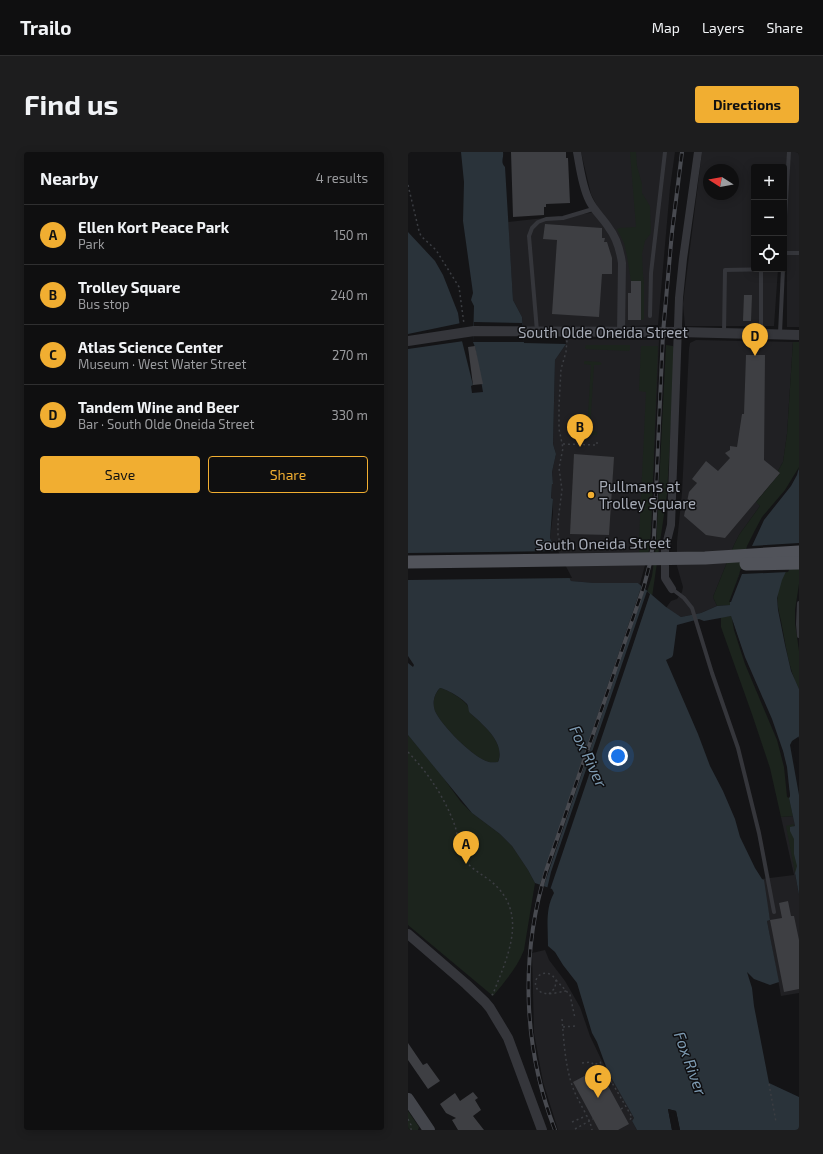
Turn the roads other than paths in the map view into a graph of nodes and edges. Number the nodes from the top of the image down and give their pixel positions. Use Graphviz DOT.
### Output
graph roads {
  1 [pos="577,152"];
  2 [pos="665,152"];
  3 [pos="698,152"];
  4 [pos="789,152"];
  5 [pos="786,200"];
  6 [pos="594,209"];
  7 [pos="787,253"];
  8 [pos="799,253"];
  9 [pos="751,270"];
  10 [pos="761,272"];
  11 [pos="783,272"];
  12 [pos="650,316"];
  13 [pos="537,332"];
  14 [pos="621,332"];
  15 [pos="679,332"];
  16 [pos="724,333"];
  17 [pos="761,334"];
  18 [pos="780,334"];
  19 [pos="799,335"];
  20 [pos="408,342"];
  21 [pos="799,552"];
  22 [pos="408,562"];
  23 [pos="799,563"];
  24 [pos="408,571"];
  25 [pos="672,589"];
  26 [pos="799,603"];
  27 [pos="799,636"];
  28 [pos="774,912"];
  29 [pos="408,934"];
  30 [pos="408,1100"];
  31 [pos="429,1130"];
  32 [pos="542,1130"];
  1 -- 6 [label="street"];
  2 -- 12 [label="lane"];
  3 -- 15 [label="street"];
  4 -- 5 [label="lane"];
  6 -- 13 [label="lane"];
  6 -- 14 [label="street"];
  7 -- 8 [label="lane"];
  9 -- 16 [label="lane"];
  10 -- 17 [label="lane"];
  11 -- 18 [label="lane"];
  13 -- 14 [label="street, South Olde Oneida Street"];
  13 -- 20 [label="street, South Olde Oneida Street"];
  14 -- 15 [label="street, South Olde Oneida Street"];
  15 -- 16 [label="street, South Olde Oneida Street"];
  15 -- 25 [label="street"];
  16 -- 17 [label="street, South Olde Oneida Street"];
  17 -- 18 [label="street, South Olde Oneida Street"];
  18 -- 19 [label="street, South Olde Oneida Street"];
  21 -- 22 [label="main road, South Oneida Street, bridge"];
  23 -- 24 [label="main road, South Oneida Street, bridge"];
  25 -- 28 [label="lane"];
  26 -- 27 [label="lane"];
  29 -- 32 [label="street"];
  30 -- 31 [label="main road"];
}
